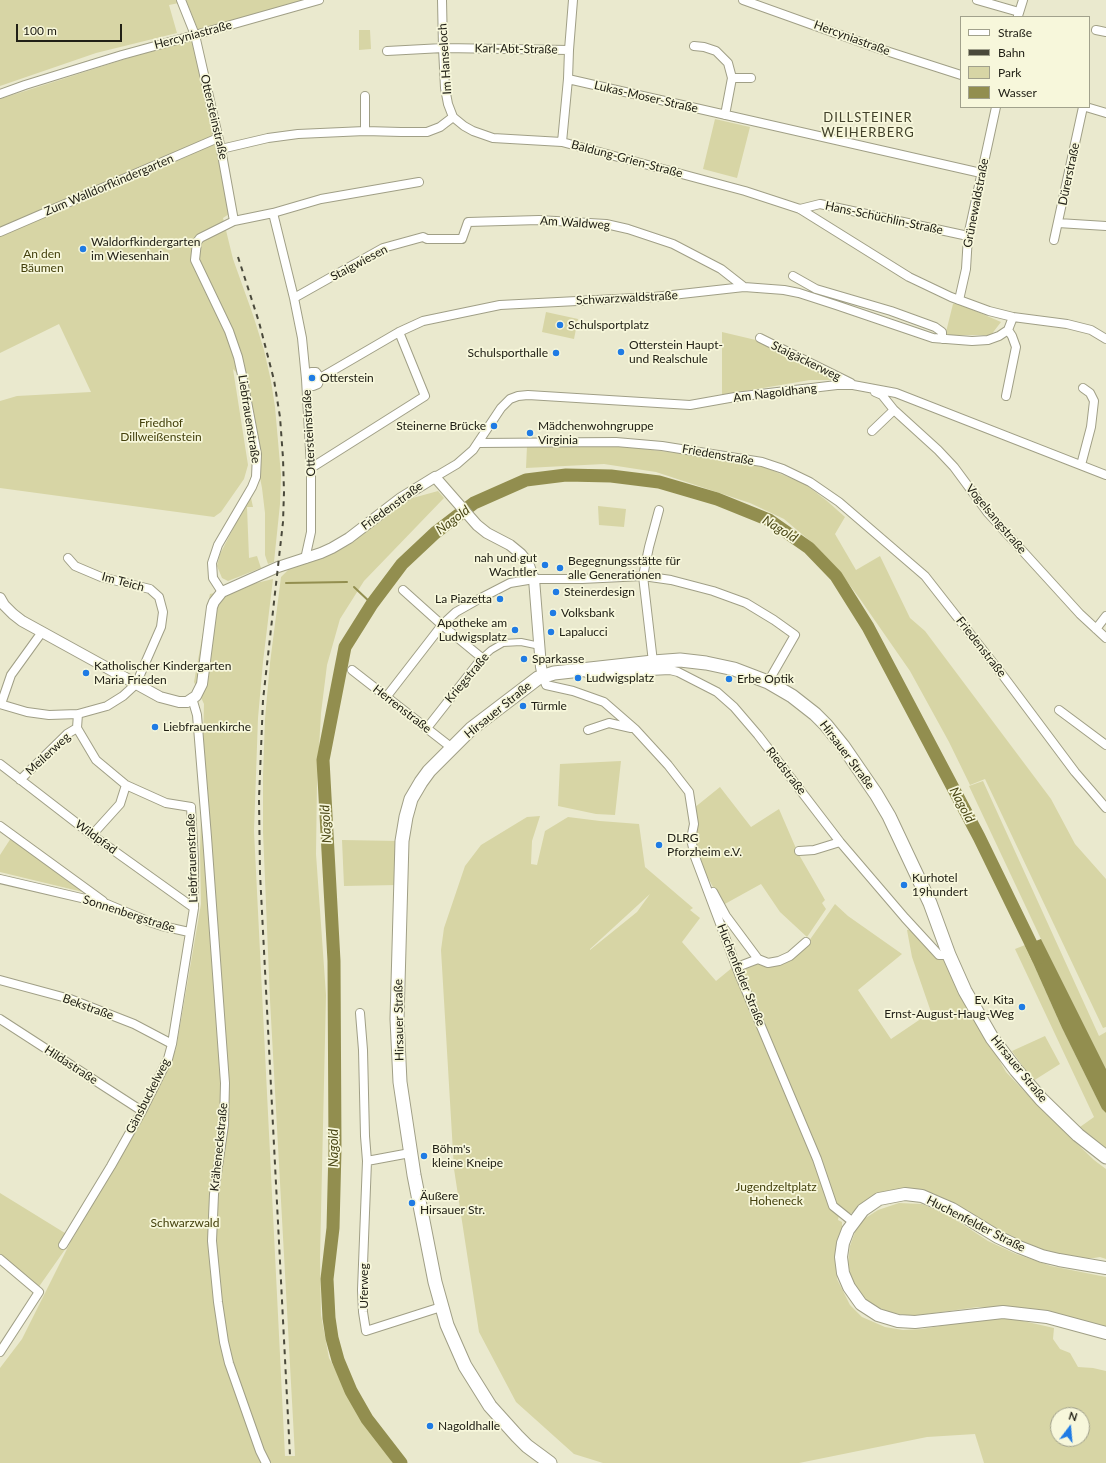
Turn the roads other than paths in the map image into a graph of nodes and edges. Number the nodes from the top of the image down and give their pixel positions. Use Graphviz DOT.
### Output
graph roads {
  1 [pos="181,0"];
  2 [pos="319,0"];
  3 [pos="442,0"];
  4 [pos="573,0"];
  5 [pos="743,0"];
  6 [pos="977,0"];
  7 [pos="1023,0"];
  8 [pos="1019,15"];
  9 [pos="1096,30"];
  10 [pos="1106,32"];
  11 [pos="195,36"];
  12 [pos="694,46"];
  13 [pos="442,48"];
  14 [pos="569,50"];
  15 [pos="387,51"];
  16 [pos="960,75"];
  17 [pos="732,78"];
  18 [pos="751,78"];
  19 [pos="568,79"];
  20 [pos="0,94"];
  21 [pos="365,96"];
  22 [pos="996,108"];
  23 [pos="1083,108"];
  24 [pos="1089,108"];
  25 [pos="1106,113"];
  26 [pos="725,115"];
  27 [pos="453,117"];
  28 [pos="365,131"];
  29 [pos="218,138"];
  30 [pos="562,142"];
  31 [pos="221,149"];
  32 [pos="981,172"];
  33 [pos="418,182"];
  34 [pos="800,209"];
  35 [pos="273,214"];
  36 [pos="234,221"];
  37 [pos="1058,223"];
  38 [pos="1106,226"];
  39 [pos="0,232"];
  40 [pos="968,236"];
  41 [pos="426,239"];
  42 [pos="1054,240"];
  43 [pos="793,276"];
  44 [pos="744,287"];
  45 [pos="294,298"];
  46 [pos="959,300"];
  47 [pos="1013,317"];
  48 [pos="1008,330"];
  49 [pos="399,332"];
  50 [pos="760,338"];
  51 [pos="942,339"];
  52 [pos="1106,339"];
  53 [pos="306,379"];
  54 [pos="853,385"];
  55 [pos="1083,388"];
  56 [pos="1006,396"];
  57 [pos="894,410"];
  58 [pos="872,431"];
  59 [pos="478,443"];
  60 [pos="1081,465"];
  61 [pos="311,468"];
  62 [pos="1106,475"];
  63 [pos="435,477"];
  64 [pos="659,510"];
  65 [pos="68,558"];
  66 [pos="305,559"];
  67 [pos="643,576"];
  68 [pos="534,579"];
  69 [pos="403,590"];
  70 [pos="222,592"];
  71 [pos="0,598"];
  72 [pos="1106,616"];
  73 [pos="442,625"];
  74 [pos="1096,629"];
  75 [pos="42,632"];
  76 [pos="1106,638"];
  77 [pos="540,646"];
  78 [pos="482,658"];
  79 [pos="653,662"];
  80 [pos="352,670"];
  81 [pos="579,670"];
  82 [pos="543,676"];
  83 [pos="768,682"];
  84 [pos="136,684"];
  85 [pos="387,696"];
  86 [pos="192,698"];
  87 [pos="0,704"];
  88 [pos="1059,710"];
  89 [pos="78,714"];
  90 [pos="77,728"];
  91 [pos="427,728"];
  92 [pos="635,729"];
  93 [pos="588,730"];
  94 [pos="1106,745"];
  95 [pos="452,748"];
  96 [pos="0,764"];
  97 [pos="20,780"];
  98 [pos="126,785"];
  99 [pos="203,799"];
  100 [pos="191,807"];
  101 [pos="1106,808"];
  102 [pos="0,826"];
  103 [pos="92,835"];
  104 [pos="840,842"];
  105 [pos="799,851"];
  106 [pos="0,879"];
  107 [pos="704,880"];
  108 [pos="107,904"];
  109 [pos="194,908"];
  110 [pos="189,932"];
  111 [pos="806,942"];
  112 [pos="949,955"];
  113 [pos="758,959"];
  114 [pos="737,967"];
  115 [pos="0,980"];
  116 [pos="360,1013"];
  117 [pos="0,1019"];
  118 [pos="172,1044"];
  119 [pos="142,1111"];
  120 [pos="410,1153"];
  121 [pos="1106,1157"];
  122 [pos="367,1161"];
  123 [pos="853,1222"];
  124 [pos="63,1245"];
  125 [pos="0,1259"];
  126 [pos="1106,1268"];
  127 [pos="441,1307"];
  128 [pos="1106,1333"];
  129 [pos="0,1352"];
  130 [pos="266,1463"];
  131 [pos="550,1463"];
  1 -- 11 [label="street, Ottersteinstraße"];
  2 -- 11 [label="street, Hercyniastraße"];
  3 -- 13 [label="street, Im Hanseloch"];
  4 -- 14 [label="street"];
  5 -- 16 [label="street, Hercyniastraße"];
  6 -- 8 [label="street"];
  7 -- 8 [label="street"];
  9 -- 10 [label="street"];
  11 -- 20 [label="street, Hercyniastraße"];
  11 -- 29 [label="street, Ottersteinstraße"];
  12 -- 17 [label="street"];
  13 -- 14 [label="street, Karl-Abt-Straße"];
  13 -- 15 [label="street, Karl-Abt-Straße"];
  13 -- 27 [label="street, Im Hanseloch"];
  14 -- 19 [label="street, Karl-Abt-Straße"];
  17 -- 18 [label="street"];
  17 -- 26 [label="street"];
  19 -- 26 [label="street, Lukas-Moser-Straße"];
  19 -- 30 [label="street, Karl-Abt-Straße"];
  21 -- 28 [label="street"];
  22 -- 32 [label="street, Grünewaldstraße"];
  23 -- 37 [label="street, Dürerstraße"];
  24 -- 25 [label="street"];
  26 -- 32 [label="street, Lukas-Moser-Straße"];
  27 -- 28 [label="street"];
  27 -- 30 [label="street, Baldung-Grien-Straße"];
  28 -- 31 [label="street"];
  29 -- 31 [label="street, Ottersteinstraße"];
  29 -- 39 [label="street, Zum Walldorfkindergarten"];
  30 -- 34 [label="street, Baldung-Grien-Straße"];
  31 -- 36 [label="street, Ottersteinstraße"];
  32 -- 40 [label="street, Grünewaldstraße"];
  33 -- 35 [label="street"];
  34 -- 40 [label="street, Hans-Schüchlin-Straße"];
  34 -- 46 [label="street, Baldung-Grien-Straße"];
  35 -- 36 [label="street"];
  35 -- 45 [label="street, Ottersteinstraße"];
  36 -- 70 [label="street, Liebfrauenstraße"];
  37 -- 38 [label="street"];
  37 -- 42 [label="street, Dürerstraße"];
  40 -- 46 [label="street, Grünewaldstraße"];
  41 -- 44 [label="street, Am Waldweg"];
  41 -- 45 [label="street, Staigwiesen"];
  43 -- 51 [label="street"];
  44 -- 49 [label="street, Schwarzwaldstraße"];
  44 -- 51 [label="street, Schwarzwaldstraße"];
  45 -- 53 [label="street, Ottersteinstraße"];
  46 -- 47 [label="street, Baldung-Grien-Straße"];
  47 -- 48 [label="street"];
  47 -- 52 [label="street"];
  48 -- 51 [label="street, Schwarzwaldstraße"];
  48 -- 56 [label="street"];
  49 -- 53 [label="street, Schwarzwaldstraße"];
  49 -- 61 [label="street"];
  50 -- 54 [label="street, Staigäckerweg"];
  53 -- 61 [label="street, Ottersteinstraße"];
  54 -- 57 [label="street, Vogelsangstraße"];
  54 -- 59 [label="street, Am Nagoldhang"];
  54 -- 60 [label="street, Am Nagoldhang"];
  55 -- 60 [label="street"];
  57 -- 58 [label="street"];
  57 -- 74 [label="street, Vogelsangstraße"];
  59 -- 63 [label="street, Friedenstraße"];
  59 -- 101 [label="street, Friedenstraße"];
  60 -- 62 [label="street, Am Nagoldhang"];
  61 -- 66 [label="street, Ottersteinstraße"];
  63 -- 66 [label="street, Friedenstraße"];
  63 -- 68 [label="street"];
  64 -- 67 [label="street"];
  65 -- 84 [label="street, Im Teich"];
  66 -- 70 [label="street, Friedenstraße"];
  67 -- 68 [label="street"];
  67 -- 79 [label="street"];
  67 -- 83 [label="street"];
  68 -- 73 [label="street"];
  68 -- 77 [label="street"];
  69 -- 73 [label="street"];
  70 -- 86 [label="street"];
  71 -- 75 [label="street"];
  72 -- 74 [label="street"];
  73 -- 78 [label="street"];
  73 -- 85 [label="street"];
  74 -- 76 [label="street, Vogelsangstraße"];
  75 -- 84 [label="street"];
  75 -- 87 [label="street"];
  77 -- 78 [label="street, Kriegstraße"];
  77 -- 82 [label="street"];
  78 -- 91 [label="street, Kriegstraße"];
  79 -- 81 [label="main road, Hirsauer Straße"];
  79 -- 83 [label="main road, Hirsauer Straße"];
  80 -- 85 [label="street, Herrenstraße"];
  81 -- 82 [label="main road, Hirsauer Straße"];
  81 -- 104 [label="street, Riedstraße"];
  82 -- 92 [label="street, Huchenfelder Straße"];
  82 -- 95 [label="main road, Hirsauer Straße"];
  83 -- 112 [label="main road, Hirsauer Straße"];
  84 -- 86 [label="street"];
  84 -- 89 [label="street"];
  85 -- 91 [label="street, Herrenstraße"];
  86 -- 99 [label="street, Liebfrauenstraße"];
  87 -- 89 [label="street"];
  88 -- 94 [label="street"];
  89 -- 90 [label="street"];
  90 -- 97 [label="street, Meilerweg"];
  90 -- 98 [label="street"];
  91 -- 95 [label="street, Herrenstraße"];
  92 -- 93 [label="street"];
  92 -- 107 [label="street, Huchenfelder Straße"];
  95 -- 120 [label="main road, Hirsauer Straße"];
  96 -- 97 [label="street, Wildpfad"];
  97 -- 103 [label="street, Wildpfad"];
  98 -- 100 [label="street"];
  98 -- 103 [label="street"];
  99 -- 100 [label="street, Liebfrauenstraße"];
  99 -- 130 [label="street, Kräheneckstraße"];
  100 -- 109 [label="street, Liebfrauenstraße"];
  102 -- 108 [label="street"];
  103 -- 109 [label="street, Wildpfad"];
  104 -- 105 [label="street"];
  104 -- 112 [label="street, Riedstraße"];
  106 -- 108 [label="street, Sonnenbergstraße"];
  107 -- 113 [label="street"];
  107 -- 114 [label="street, Huchenfelder Straße"];
  108 -- 110 [label="street, Sonnenbergstraße"];
  109 -- 110 [label="street, Liebfrauenstraße"];
  110 -- 118 [label="street, Gänsbuckelweg"];
  111 -- 113 [label="street"];
  112 -- 121 [label="main road, Hirsauer Straße"];
  113 -- 114 [label="street"];
  114 -- 123 [label="street, Huchenfelder Straße"];
  115 -- 118 [label="street, Bekstraße"];
  116 -- 122 [label="street, Uferweg"];
  117 -- 119 [label="street, Hildastraße"];
  118 -- 119 [label="street, Gänsbuckelweg"];
  119 -- 124 [label="street, Gänsbuckelweg"];
  120 -- 122 [label="street"];
  120 -- 127 [label="main road, Hirsauer Straße"];
  122 -- 127 [label="street, Uferweg"];
  123 -- 126 [label="main road, Huchenfelder Straße"];
  123 -- 128 [label="main road, Huchenfelder Straße"];
  125 -- 129 [label="street"];
  127 -- 131 [label="main road, Hirsauer Straße"];
}
